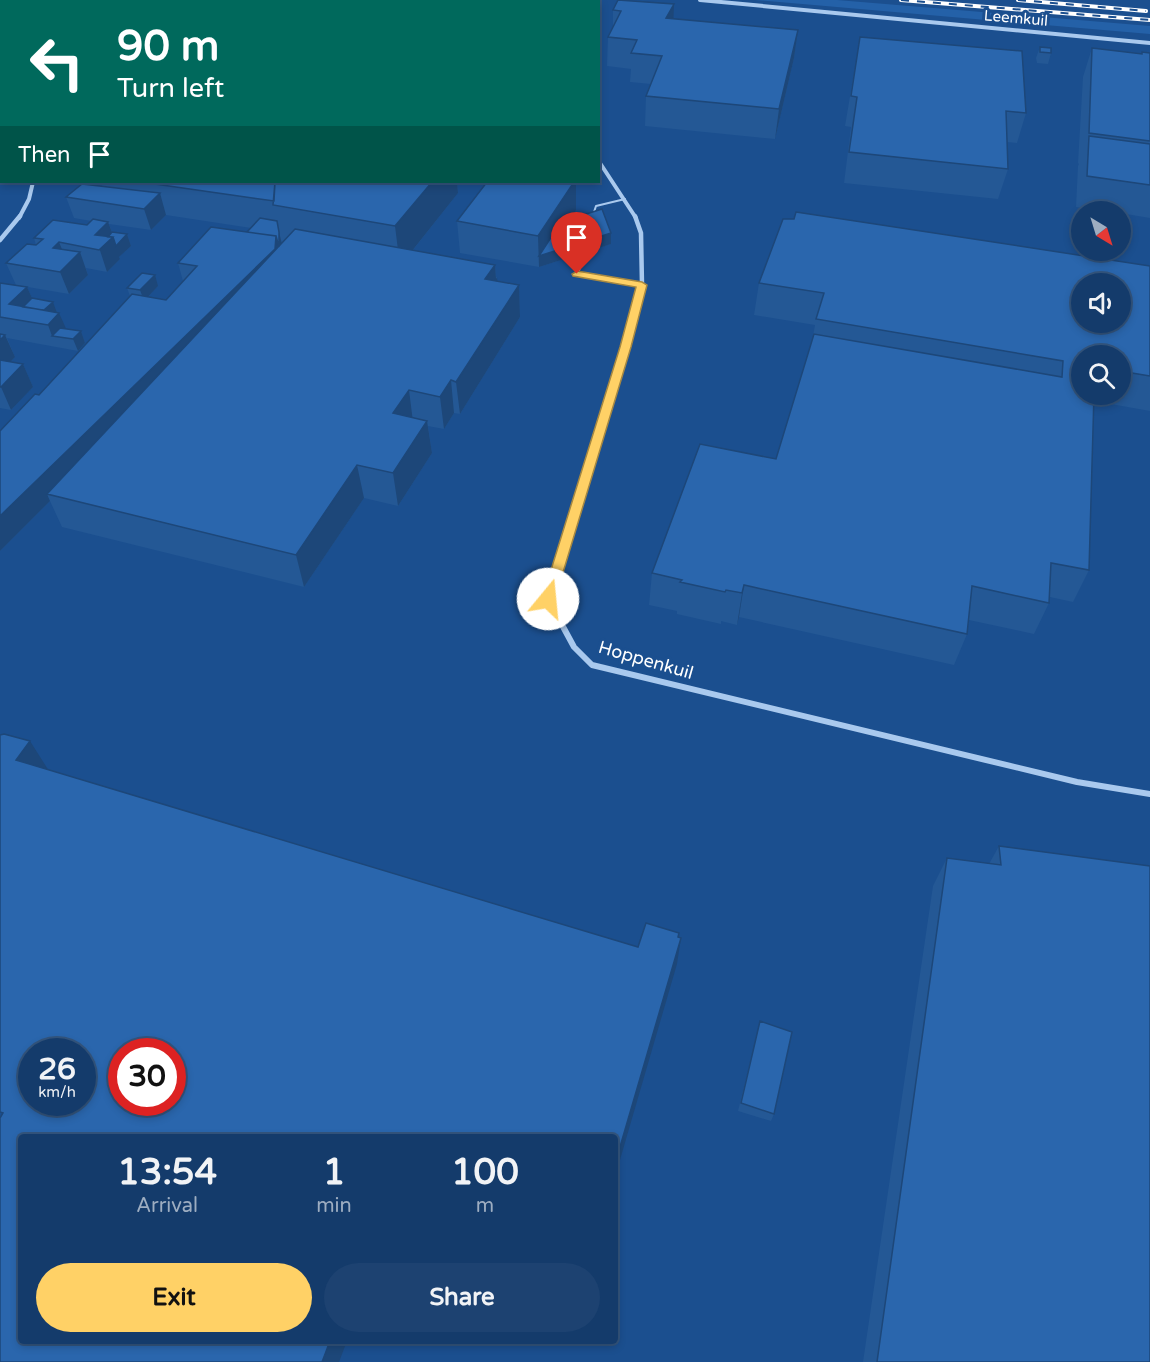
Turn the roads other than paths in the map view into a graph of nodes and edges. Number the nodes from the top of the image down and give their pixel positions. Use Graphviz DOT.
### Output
graph roads {
  1 [pos="700,0"];
  2 [pos="1150,43"];
  3 [pos="600,163"];
  4 [pos="33,183"];
  5 [pos="625,199"];
  6 [pos="593,217"];
  7 [pos="0,240"];
  8 [pos="586,240"];
  9 [pos="642,285"];
  10 [pos="1150,794"];
  1 -- 2 [label="street, Leemkuil"];
  3 -- 5 [label="street, Hoppenkuil"];
  4 -- 7 [label="street"];
  5 -- 6 [label="lane"];
  5 -- 9 [label="street, Hoppenkuil"];
  8 -- 9 [label="lane"];
  9 -- 10 [label="street, Hoppenkuil"];
}
